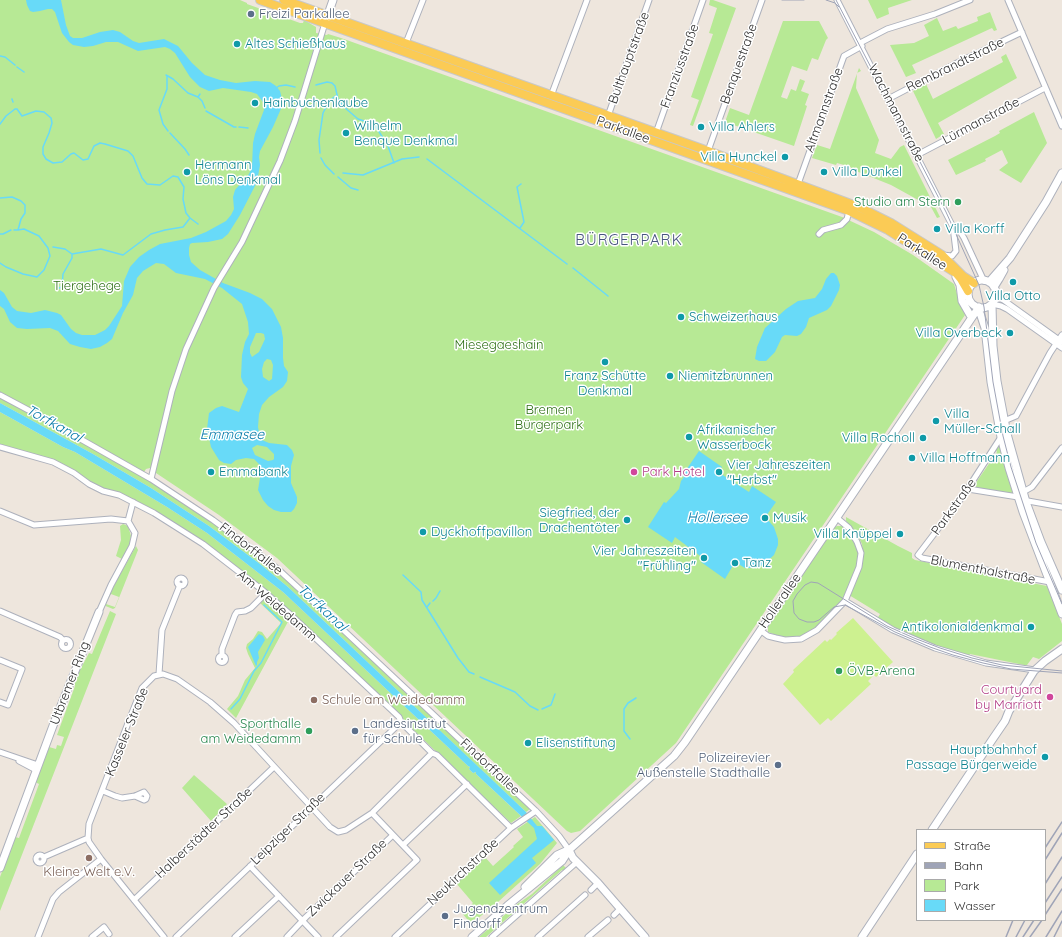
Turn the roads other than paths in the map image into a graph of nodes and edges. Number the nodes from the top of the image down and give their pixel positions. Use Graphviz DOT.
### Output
graph roads {
  1 [pos="260,0"];
  2 [pos="284,0"];
  3 [pos="333,0"];
  4 [pos="423,0"];
  5 [pos="587,0"];
  6 [pos="649,0"];
  7 [pos="703,0"];
  8 [pos="762,0"];
  9 [pos="837,0"];
  10 [pos="970,0"];
  11 [pos="1008,0"];
  12 [pos="326,19"];
  13 [pos="1022,32"];
  14 [pos="406,43"];
  15 [pos="861,45"];
  16 [pos="1045,88"];
  17 [pos="550,99"];
  18 [pos="888,99"];
  19 [pos="608,116"];
  20 [pos="1062,126"];
  21 [pos="656,132"];
  22 [pos="708,151"];
  23 [pos="917,155"];
  24 [pos="1062,173"];
  25 [pos="1062,183"];
  26 [pos="798,184"];
  27 [pos="1046,202"];
  28 [pos="849,211"];
  29 [pos="954,227"];
  30 [pos="819,234"];
  31 [pos="957,246"];
  32 [pos="942,255"];
  33 [pos="952,271"];
  34 [pos="974,283"];
  35 [pos="990,286"];
  36 [pos="968,291"];
  37 [pos="972,303"];
  38 [pos="992,304"];
  39 [pos="979,307"];
  40 [pos="970,315"];
  41 [pos="964,329"];
  42 [pos="1060,340"];
  43 [pos="1062,348"];
  44 [pos="0,395"];
  45 [pos="1004,421"];
  46 [pos="1001,437"];
  47 [pos="0,447"];
  48 [pos="1062,448"];
  49 [pos="151,479"];
  50 [pos="968,489"];
  51 [pos="1020,494"];
  52 [pos="133,502"];
  53 [pos="1026,502"];
  54 [pos="1062,507"];
  55 [pos="0,511"];
  56 [pos="837,518"];
  57 [pos="128,521"];
  58 [pos="918,555"];
  59 [pos="1050,582"];
  60 [pos="180,585"];
  61 [pos="1061,586"];
  62 [pos="266,594"];
  63 [pos="845,601"];
  64 [pos="0,612"];
  65 [pos="98,612"];
  66 [pos="1062,614"];
  67 [pos="760,630"];
  68 [pos="63,640"];
  69 [pos="1062,649"];
  70 [pos="222,655"];
  71 [pos="0,660"];
  72 [pos="1035,670"];
  73 [pos="159,674"];
  74 [pos="0,702"];
  75 [pos="401,722"];
  76 [pos="0,752"];
  77 [pos="432,753"];
  78 [pos="274,767"];
  79 [pos="37,768"];
  80 [pos="467,784"];
  81 [pos="103,791"];
  82 [pos="135,796"];
  83 [pos="312,806"];
  84 [pos="372,813"];
  85 [pos="533,813"];
  86 [pos="511,828"];
  87 [pos="933,829"];
  88 [pos="393,835"];
  89 [pos="88,838"];
  90 [pos="403,845"];
  91 [pos="569,850"];
  92 [pos="916,856"];
  93 [pos="44,857"];
  94 [pos="101,858"];
  95 [pos="577,862"];
  96 [pos="250,866"];
  97 [pos="0,868"];
  98 [pos="598,884"];
  99 [pos="591,890"];
  100 [pos="586,895"];
  101 [pos="279,896"];
  102 [pos="134,900"];
  103 [pos="620,909"];
  104 [pos="614,915"];
  105 [pos="608,920"];
  106 [pos="302,921"];
  107 [pos="109,934"];
  108 [pos="644,936"];
  109 [pos="38,937"];
  110 [pos="92,937"];
  111 [pos="164,937"];
  112 [pos="176,937"];
  113 [pos="235,937"];
  114 [pos="287,937"];
  115 [pos="318,937"];
  116 [pos="336,937"];
  117 [pos="395,937"];
  118 [pos="472,937"];
  119 [pos="492,937"];
  120 [pos="538,937"];
  121 [pos="588,937"];
  122 [pos="862,937"];
  1 -- 12 [label="main road, Parkallee"];
  2 -- 12 [label="main road, Parkallee"];
  3 -- 12 [label="main road"];
  4 -- 14 [label="street"];
  5 -- 17 [label="street"];
  6 -- 19 [label="street, Bulthauptstraße"];
  7 -- 21 [label="street, Franziusstraße"];
  8 -- 22 [label="street, Benquestraße"];
  9 -- 15 [label="street, Wachmannstraße"];
  10 -- 15 [label="street, Altmannstraße"];
  11 -- 13 [label="street"];
  12 -- 14 [label="main road, Parkallee"];
  12 -- 17 [label="main road, Parkallee"];
  12 -- 49 [label="street"];
  13 -- 16 [label="street"];
  13 -- 18 [label="street, Rembrandtstraße"];
  14 -- 17 [label="main road, Parkallee"];
  15 -- 18 [label="street, Wachmannstraße"];
  15 -- 26 [label="street, Altmannstraße"];
  16 -- 20 [label="street"];
  16 -- 23 [label="street, Lürmanstraße"];
  17 -- 19 [label="main road, Parkallee"];
  17 -- 28 [label="main road, Parkallee"];
  18 -- 23 [label="street, Wachmannstraße"];
  19 -- 21 [label="main road, Parkallee"];
  21 -- 22 [label="main road, Parkallee"];
  22 -- 26 [label="main road, Parkallee"];
  23 -- 29 [label="street, Wachmannstraße"];
  24 -- 27 [label="main road"];
  25 -- 27 [label="main road"];
  26 -- 32 [label="main road, Parkallee"];
  27 -- 35 [label="main road"];
  28 -- 30 [label="street"];
  28 -- 33 [label="main road, Parkallee"];
  29 -- 31 [label="street, Wachmannstraße"];
  29 -- 35 [label="street, Wachmannstraße"];
  31 -- 32 [label="street, Parkallee"];
  32 -- 34 [label="main road, Parkallee"];
  33 -- 36 [label="main road, Parkallee"];
  33 -- 40 [label="main road"];
  34 -- 35 [label="main road"];
  34 -- 36 [label="main road"];
  35 -- 38 [label="main road"];
  35 -- 42 [label="street"];
  36 -- 37 [label="main road"];
  37 -- 39 [label="main road"];
  37 -- 40 [label="main road, Hollerallee"];
  38 -- 39 [label="main road"];
  38 -- 42 [label="street"];
  38 -- 45 [label="main road"];
  39 -- 41 [label="main road, Hollerallee"];
  39 -- 46 [label="main road"];
  40 -- 41 [label="main road, Hollerallee"];
  41 -- 56 [label="main road, Hollerallee"];
  42 -- 43 [label="street"];
  42 -- 45 [label="street"];
  44 -- 49 [label="street, Findorffallee"];
  45 -- 51 [label="main road"];
  46 -- 50 [label="street, Parkstraße"];
  46 -- 51 [label="main road"];
  47 -- 52 [label="street, Am Weidedamm"];
  48 -- 51 [label="street"];
  49 -- 85 [label="street, Findorffallee"];
  50 -- 51 [label="street"];
  50 -- 58 [label="street, Parkstraße"];
  51 -- 53 [label="main road"];
  51 -- 59 [label="main road"];
  52 -- 57 [label="street"];
  52 -- 62 [label="street, Am Weidedamm"];
  53 -- 54 [label="street"];
  53 -- 61 [label="main road"];
  55 -- 57 [label="street"];
  56 -- 63 [label="street"];
  56 -- 67 [label="main road, Hollerallee"];
  57 -- 65 [label="street, Utbremer Ring"];
  58 -- 59 [label="street, Blumenthalstraße"];
  59 -- 66 [label="main road"];
  60 -- 73 [label="street, Kasseler Straße"];
  62 -- 70 [label="street"];
  62 -- 75 [label="street, Am Weidedamm"];
  63 -- 67 [label="street"];
  63 -- 72 [label="street"];
  64 -- 68 [label="street"];
  65 -- 79 [label="main road, Utbremer Ring"];
  67 -- 91 [label="main road, Hollerallee"];
  69 -- 72 [label="main road"];
  71 -- 74 [label="street"];
  72 -- 87 [label="main road"];
  73 -- 78 [label="street"];
  73 -- 81 [label="street, Kasseler Straße"];
  75 -- 77 [label="street, Am Weidedamm"];
  75 -- 83 [label="street, Leipziger Straße"];
  76 -- 79 [label="street"];
  77 -- 80 [label="street, Am Weidedamm"];
  77 -- 84 [label="street"];
  78 -- 83 [label="street"];
  78 -- 102 [label="street, Halberstädter Straße"];
  79 -- 97 [label="main road, Utbremer Ring"];
  80 -- 86 [label="street, Am Weidedamm"];
  80 -- 90 [label="street"];
  81 -- 82 [label="street, Kasseler Straße"];
  81 -- 89 [label="street, Kasseler Straße"];
  83 -- 84 [label="street"];
  83 -- 96 [label="street, Leipziger Straße"];
  84 -- 88 [label="street"];
  85 -- 86 [label="street, Neukirchstraße"];
  85 -- 91 [label="street, Findorffallee"];
  86 -- 117 [label="street, Neukirchstraße"];
  88 -- 90 [label="street"];
  88 -- 106 [label="street, Zwickauer Straße"];
  89 -- 93 [label="street"];
  89 -- 94 [label="street"];
  90 -- 116 [label="street"];
  91 -- 95 [label="main road"];
  91 -- 118 [label="main road, Hollerallee"];
  92 -- 122 [label="main road"];
  94 -- 102 [label="street"];
  94 -- 109 [label="street"];
  95 -- 98 [label="main road"];
  95 -- 119 [label="street"];
  96 -- 101 [label="street"];
  96 -- 112 [label="street, Leipziger Straße"];
  98 -- 99 [label="street"];
  98 -- 103 [label="main road"];
  100 -- 120 [label="street"];
  101 -- 106 [label="street"];
  101 -- 113 [label="street"];
  102 -- 111 [label="street"];
  103 -- 104 [label="street"];
  103 -- 108 [label="main road"];
  105 -- 121 [label="street"];
  106 -- 114 [label="street, Zwickauer Straße"];
  106 -- 115 [label="street"];
  107 -- 110 [label="street"];
}
